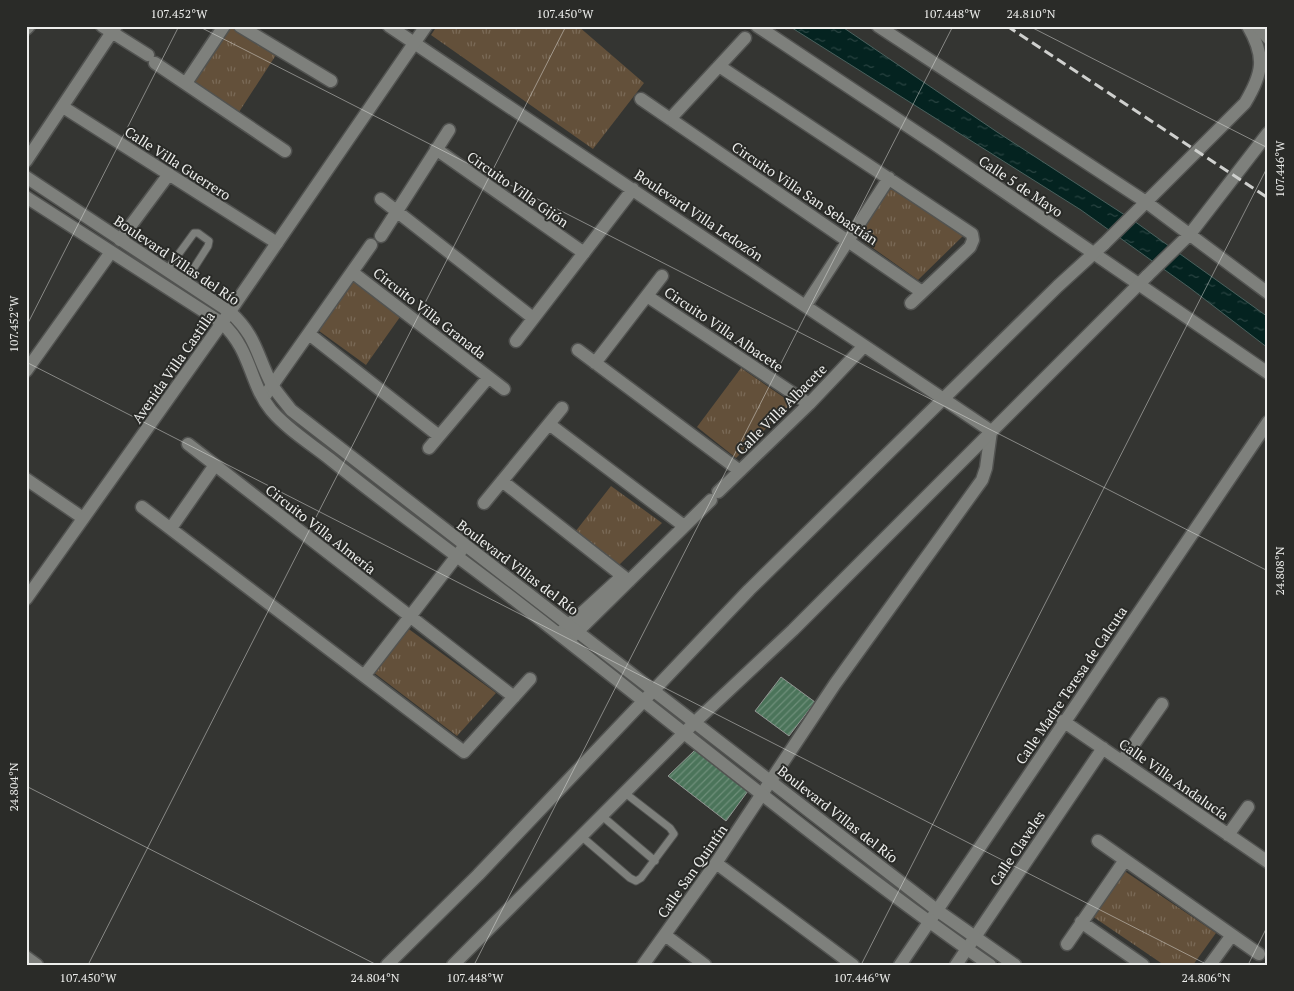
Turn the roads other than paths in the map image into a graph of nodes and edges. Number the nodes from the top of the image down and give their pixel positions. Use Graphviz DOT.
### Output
graph roads {
  1 [pos="29,26"];
  2 [pos="224,26"];
  3 [pos="240,26"];
  4 [pos="389,26"];
  5 [pos="426,26"];
  6 [pos="756,26"];
  7 [pos="878,26"];
  8 [pos="1248,26"];
  9 [pos="1257,26"];
  10 [pos="110,28"];
  11 [pos="26,30"];
  12 [pos="745,38"];
  13 [pos="1268,38"];
  14 [pos="415,43"];
  15 [pos="719,66"];
  16 [pos="331,81"];
  17 [pos="186,83"];
  18 [pos="640,99"];
  19 [pos="64,107"];
  20 [pos="670,119"];
  21 [pos="449,130"];
  22 [pos="1268,133"];
  23 [pos="436,149"];
  24 [pos="285,151"];
  25 [pos="26,161"];
  26 [pos="169,174"];
  27 [pos="26,177"];
  28 [pos="889,178"];
  29 [pos="632,189"];
  30 [pos="26,197"];
  31 [pos="382,199"];
  32 [pos="1146,202"];
  33 [pos="397,211"];
  34 [pos="1188,236"];
  35 [pos="120,240"];
  36 [pos="848,240"];
  37 [pos="277,243"];
  38 [pos="111,252"];
  39 [pos="584,253"];
  40 [pos="1092,253"];
  41 [pos="167,270"];
  42 [pos="352,272"];
  43 [pos="662,276"];
  44 [pos="185,282"];
  45 [pos="1138,286"];
  46 [pos="922,292"];
  47 [pos="1268,293"];
  48 [pos="647,296"];
  49 [pos="911,302"];
  50 [pos="806,305"];
  51 [pos="230,312"];
  52 [pos="534,318"];
  53 [pos="222,323"];
  54 [pos="309,334"];
  55 [pos="516,341"];
  56 [pos="864,346"];
  57 [pos="578,350"];
  58 [pos="595,363"];
  59 [pos="26,371"];
  60 [pos="1268,373"];
  61 [pos="488,378"];
  62 [pos="273,385"];
  63 [pos="504,389"];
  64 [pos="264,398"];
  65 [pos="944,398"];
  66 [pos="809,404"];
  67 [pos="562,408"];
  68 [pos="1268,422"];
  69 [pos="549,424"];
  70 [pos="991,431"];
  71 [pos="440,436"];
  72 [pos="188,444"];
  73 [pos="429,448"];
  74 [pos="215,465"];
  75 [pos="740,471"];
  76 [pos="26,479"];
  77 [pos="502,481"];
  78 [pos="484,503"];
  79 [pos="142,507"];
  80 [pos="83,518"];
  81 [pos="684,526"];
  82 [pos="171,528"];
  83 [pos="461,551"];
  84 [pos="626,578"];
  85 [pos="26,599"];
  86 [pos="409,617"];
  87 [pos="573,628"];
  88 [pos="564,637"];
  89 [pos="364,676"];
  90 [pos="530,679"];
  91 [pos="654,691"];
  92 [pos="514,697"];
  93 [pos="645,701"];
  94 [pos="1162,704"];
  95 [pos="1063,721"];
  96 [pos="694,723"];
  97 [pos="684,733"];
  98 [pos="1103,748"];
  99 [pos="1122,761"];
  100 [pos="772,781"];
  101 [pos="625,793"];
  102 [pos="763,793"];
  103 [pos="1248,807"];
  104 [pos="602,816"];
  105 [pos="1228,835"];
  106 [pos="580,836"];
  107 [pos="1098,841"];
  108 [pos="1125,860"];
  109 [pos="655,861"];
  110 [pos="1268,862"];
  111 [pos="716,863"];
  112 [pos="938,911"];
  113 [pos="1081,922"];
  114 [pos="929,923"];
  115 [pos="665,935"];
  116 [pos="1232,935"];
  117 [pos="975,937"];
  118 [pos="1066,944"];
  119 [pos="967,948"];
  120 [pos="1259,954"];
  121 [pos="26,956"];
  122 [pos="37,965"];
  123 [pos="387,965"];
  124 [pos="453,965"];
  125 [pos="643,965"];
  126 [pos="705,965"];
  127 [pos="853,965"];
  128 [pos="900,965"];
  129 [pos="956,965"];
  130 [pos="990,965"];
  131 [pos="1015,965"];
  132 [pos="1143,965"];
  133 [pos="1210,965"];
  1 -- 11 [label="street"];
  2 -- 17 [label="street"];
  3 -- 16 [label="street"];
  4 -- 14 [label="street, Boulevard Villa Ledozón"];
  5 -- 14 [label="street, Avenida Villa Castilla"];
  6 -- 40 [label="street, Calle 5 de Mayo"];
  7 -- 32 [label="street"];
  8 -- 32 [label="street"];
  9 -- 13 [label="street"];
  10 -- 17 [label="street"];
  10 -- 19 [label="street"];
  12 -- 15 [label="street"];
  14 -- 29 [label="street, Boulevard Villa Ledozón"];
  14 -- 37 [label="street, Avenida Villa Castilla"];
  15 -- 20 [label="street"];
  15 -- 28 [label="street"];
  17 -- 24 [label="street"];
  18 -- 20 [label="street, Circuito Villa San Sebastián"];
  19 -- 25 [label="street"];
  19 -- 26 [label="street, Calle Villa Guerrero"];
  20 -- 36 [label="street, Circuito Villa San Sebastián"];
  21 -- 23 [label="street"];
  22 -- 34 [label="street"];
  23 -- 33 [label="street"];
  23 -- 39 [label="street, Circuito Villa Gijón"];
  26 -- 35 [label="street"];
  26 -- 37 [label="street, Calle Villa Guerrero"];
  27 -- 35 [label="street, Boulevard Villas del Río"];
  28 -- 36 [label="street"];
  28 -- 46 [label="street"];
  29 -- 39 [label="street"];
  29 -- 50 [label="street, Boulevard Villa Ledozón"];
  30 -- 38 [label="street, Boulevard Villas del Río"];
  31 -- 33 [label="street"];
  32 -- 34 [label="street"];
  32 -- 40 [label="street"];
  33 -- 42 [label="street, Circuito Villa Granada"];
  33 -- 52 [label="street"];
  34 -- 45 [label="street"];
  34 -- 47 [label="street"];
  35 -- 41 [label="street, Boulevard Villas del Río"];
  36 -- 46 [label="street, Circuito Villa San Sebastián"];
  36 -- 50 [label="street"];
  37 -- 51 [label="street, Avenida Villa Castilla"];
  38 -- 53 [label="street, Boulevard Villas del Río"];
  38 -- 59 [label="street"];
  39 -- 52 [label="street"];
  40 -- 45 [label="street, Calle 5 de Mayo"];
  40 -- 65 [label="street"];
  41 -- 44 [label="street, Boulevard Villas del Río"];
  41 -- 44 [label="lane"];
  42 -- 54 [label="street, Circuito Villa Granada"];
  42 -- 61 [label="street, Circuito Villa Granada"];
  43 -- 48 [label="street, Circuito Villa Albacete"];
  44 -- 51 [label="street, Boulevard Villas del Río"];
  45 -- 60 [label="street, Calle 5 de Mayo"];
  45 -- 70 [label="street"];
  46 -- 49 [label="street"];
  48 -- 58 [label="street, Circuito Villa Albacete"];
  48 -- 66 [label="street, Circuito Villa Albacete"];
  50 -- 56 [label="street, Boulevard Villa Ledozón"];
  51 -- 53 [label="street, Avenida Villa Castilla"];
  51 -- 62 [label="street, Boulevard Villas del Río"];
  52 -- 55 [label="street"];
  53 -- 64 [label="street, Boulevard Villas del Río"];
  53 -- 80 [label="street, Avenida Villa Castilla"];
  54 -- 62 [label="street, Circuito Villa Granada"];
  54 -- 71 [label="street"];
  56 -- 65 [label="street, Boulevard Villa Ledozón"];
  56 -- 66 [label="street, Calle Villa Albacete"];
  57 -- 58 [label="street"];
  58 -- 75 [label="street"];
  61 -- 63 [label="street, Circuito Villa Granada"];
  61 -- 71 [label="street, Circuito Villa Granada"];
  62 -- 64 [label="street, Circuito Villa Granada"];
  62 -- 83 [label="street, Boulevard Villas del Río"];
  64 -- 83 [label="street, Boulevard Villas del Río"];
  65 -- 70 [label="street, Boulevard Villa Ledozón"];
  65 -- 91 [label="street"];
  66 -- 75 [label="street, Calle Villa Albacete"];
  67 -- 69 [label="street"];
  68 -- 95 [label="street, Calle Madre Teresa de Calcuta"];
  69 -- 77 [label="street"];
  69 -- 81 [label="street"];
  70 -- 96 [label="street"];
  70 -- 100 [label="street, Calle San Quintín"];
  71 -- 73 [label="street, Circuito Villa Granada"];
  72 -- 74 [label="street, Circuito Villa Almería"];
  74 -- 82 [label="street"];
  74 -- 86 [label="street, Circuito Villa Almería"];
  75 -- 81 [label="street, Calle Villa Albacete"];
  76 -- 80 [label="street"];
  77 -- 78 [label="street"];
  77 -- 84 [label="street"];
  79 -- 82 [label="street"];
  80 -- 85 [label="street, Avenida Villa Castilla"];
  81 -- 84 [label="street, Calle Villa Albacete"];
  82 -- 89 [label="street"];
  83 -- 86 [label="street"];
  83 -- 87 [label="street, Boulevard Villas del Río"];
  83 -- 88 [label="street, Boulevard Villas del Río"];
  84 -- 87 [label="street, Calle Villa Albacete"];
  86 -- 89 [label="street"];
  86 -- 92 [label="street, Circuito Villa Almería"];
  87 -- 88 [label="street, Calle Villa Albacete"];
  87 -- 91 [label="street, Boulevard Villas del Río"];
  88 -- 93 [label="street, Boulevard Villas del Río"];
  89 -- 92 [label="street"];
  90 -- 92 [label="street"];
  91 -- 93 [label="street"];
  91 -- 96 [label="street, Boulevard Villas del Río"];
  93 -- 97 [label="street, Boulevard Villas del Río"];
  93 -- 123 [label="street"];
  94 -- 99 [label="street"];
  95 -- 98 [label="street, Calle Villa Andalucía"];
  95 -- 112 [label="street, Calle Madre Teresa de Calcuta"];
  96 -- 97 [label="street"];
  96 -- 100 [label="street, Boulevard Villas del Río"];
  97 -- 101 [label="street"];
  97 -- 102 [label="street, Boulevard Villas del Río"];
  98 -- 99 [label="street, Calle Villa Andalucía"];
  98 -- 117 [label="street, Calle Claveles"];
  99 -- 105 [label="street, Calle Villa Andalucía"];
  100 -- 102 [label="street, Calle San Quintín"];
  100 -- 112 [label="street, Boulevard Villas del Río"];
  101 -- 104 [label="street"];
  101 -- 109 [label="lane"];
  102 -- 111 [label="street, Calle San Quintín"];
  102 -- 114 [label="street, Boulevard Villas del Río"];
  103 -- 105 [label="street"];
  104 -- 106 [label="street"];
  104 -- 109 [label="lane"];
  105 -- 110 [label="street, Calle Villa Andalucía"];
  106 -- 109 [label="lane"];
  106 -- 124 [label="street"];
  107 -- 108 [label="street"];
  108 -- 113 [label="street"];
  108 -- 116 [label="street"];
  111 -- 115 [label="street, Calle San Quintín"];
  111 -- 127 [label="street"];
  112 -- 114 [label="street, Calle Madre Teresa de Calcuta"];
  112 -- 117 [label="street, Boulevard Villas del Río"];
  113 -- 118 [label="street"];
  113 -- 132 [label="street"];
  114 -- 119 [label="street, Boulevard Villas del Río"];
  114 -- 128 [label="street, Calle Madre Teresa de Calcuta"];
  115 -- 125 [label="street, Calle San Quintín"];
  115 -- 126 [label="street"];
  116 -- 120 [label="street"];
  116 -- 133 [label="street"];
  117 -- 119 [label="street, Calle Claveles"];
  117 -- 131 [label="street, Boulevard Villas del Río"];
  119 -- 129 [label="street, Calle Claveles"];
  119 -- 130 [label="street, Boulevard Villas del Río"];
  121 -- 122 [label="street"];
}
